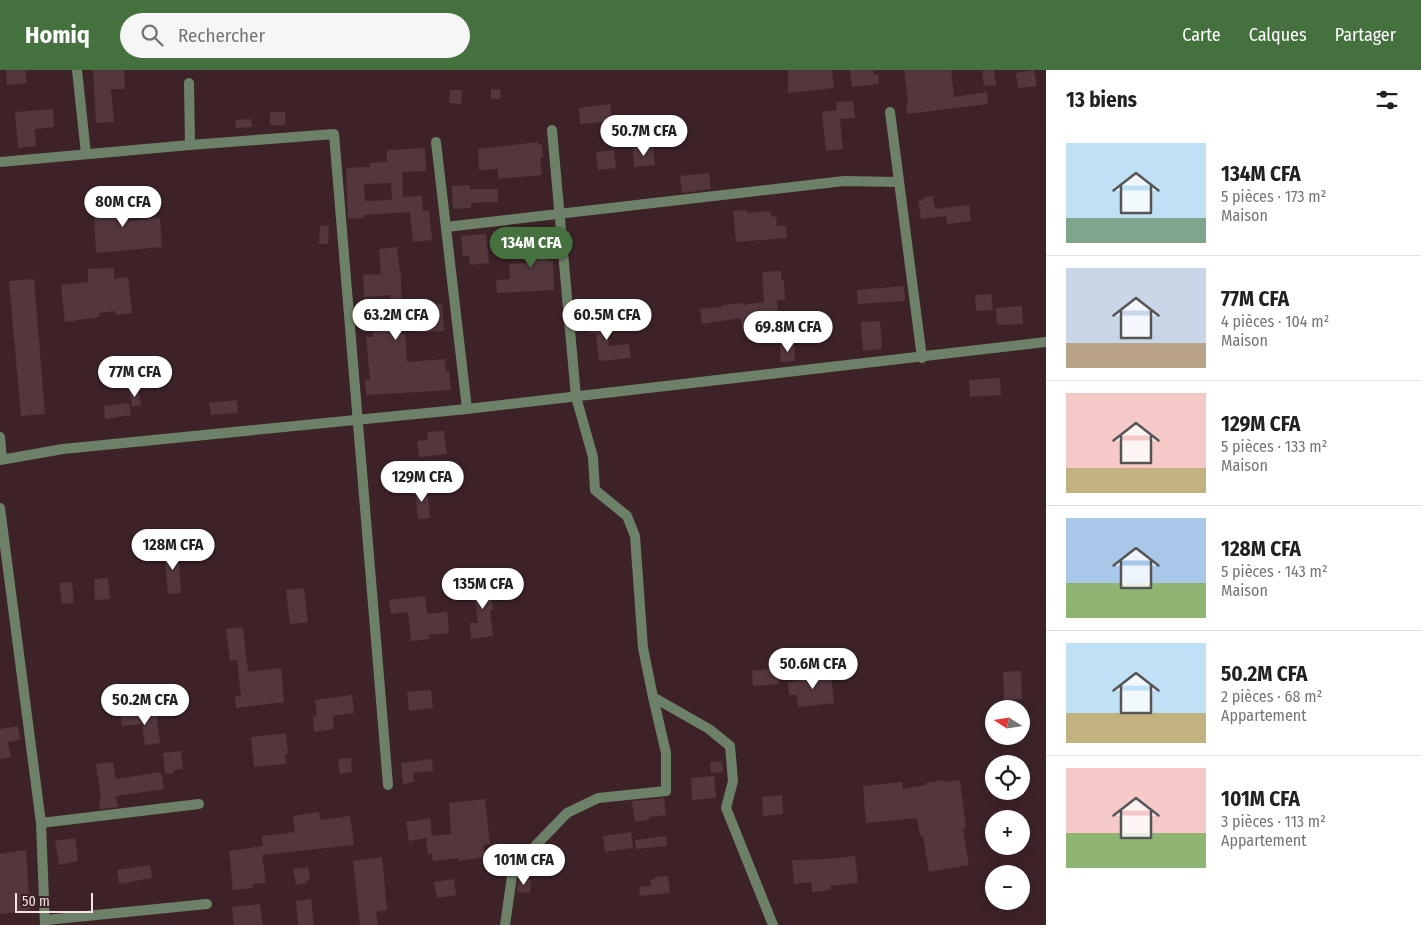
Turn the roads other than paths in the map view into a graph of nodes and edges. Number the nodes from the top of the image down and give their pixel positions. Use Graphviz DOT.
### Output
graph roads {
  1 [pos="77,70"];
  2 [pos="189,83"];
  3 [pos="890,112"];
  4 [pos="552,130"];
  5 [pos="436,142"];
  6 [pos="190,146"];
  7 [pos="86,154"];
  8 [pos="0,162"];
  9 [pos="898,182"];
  10 [pos="560,215"];
  11 [pos="446,226"];
  12 [pos="1046,342"];
  13 [pos="922,358"];
  14 [pos="576,397"];
  15 [pos="467,409"];
  16 [pos="358,420"];
  17 [pos="0,437"];
  18 [pos="1,459"];
  19 [pos="0,508"];
  20 [pos="653,697"];
  21 [pos="388,785"];
  22 [pos="199,804"];
  23 [pos="41,823"];
  24 [pos="207,904"];
  25 [pos="46,922"];
  26 [pos="505,925"];
  27 [pos="773,925"];
  1 -- 7 [label="street"];
  2 -- 6 [label="street"];
  3 -- 9 [label="street"];
  4 -- 10 [label="street"];
  5 -- 11 [label="street"];
  6 -- 7 [label="street"];
  6 -- 16 [label="street"];
  7 -- 8 [label="street"];
  9 -- 10 [label="street"];
  9 -- 13 [label="street"];
  10 -- 11 [label="street"];
  10 -- 14 [label="street"];
  11 -- 15 [label="street"];
  12 -- 13 [label="street"];
  13 -- 14 [label="street"];
  14 -- 15 [label="street"];
  14 -- 20 [label="street"];
  15 -- 16 [label="street"];
  16 -- 18 [label="street"];
  16 -- 21 [label="street"];
  17 -- 18 [label="street"];
  19 -- 23 [label="street"];
  20 -- 26 [label="street"];
  20 -- 27 [label="street"];
  22 -- 23 [label="street"];
  23 -- 25 [label="street"];
  24 -- 25 [label="street"];
}
